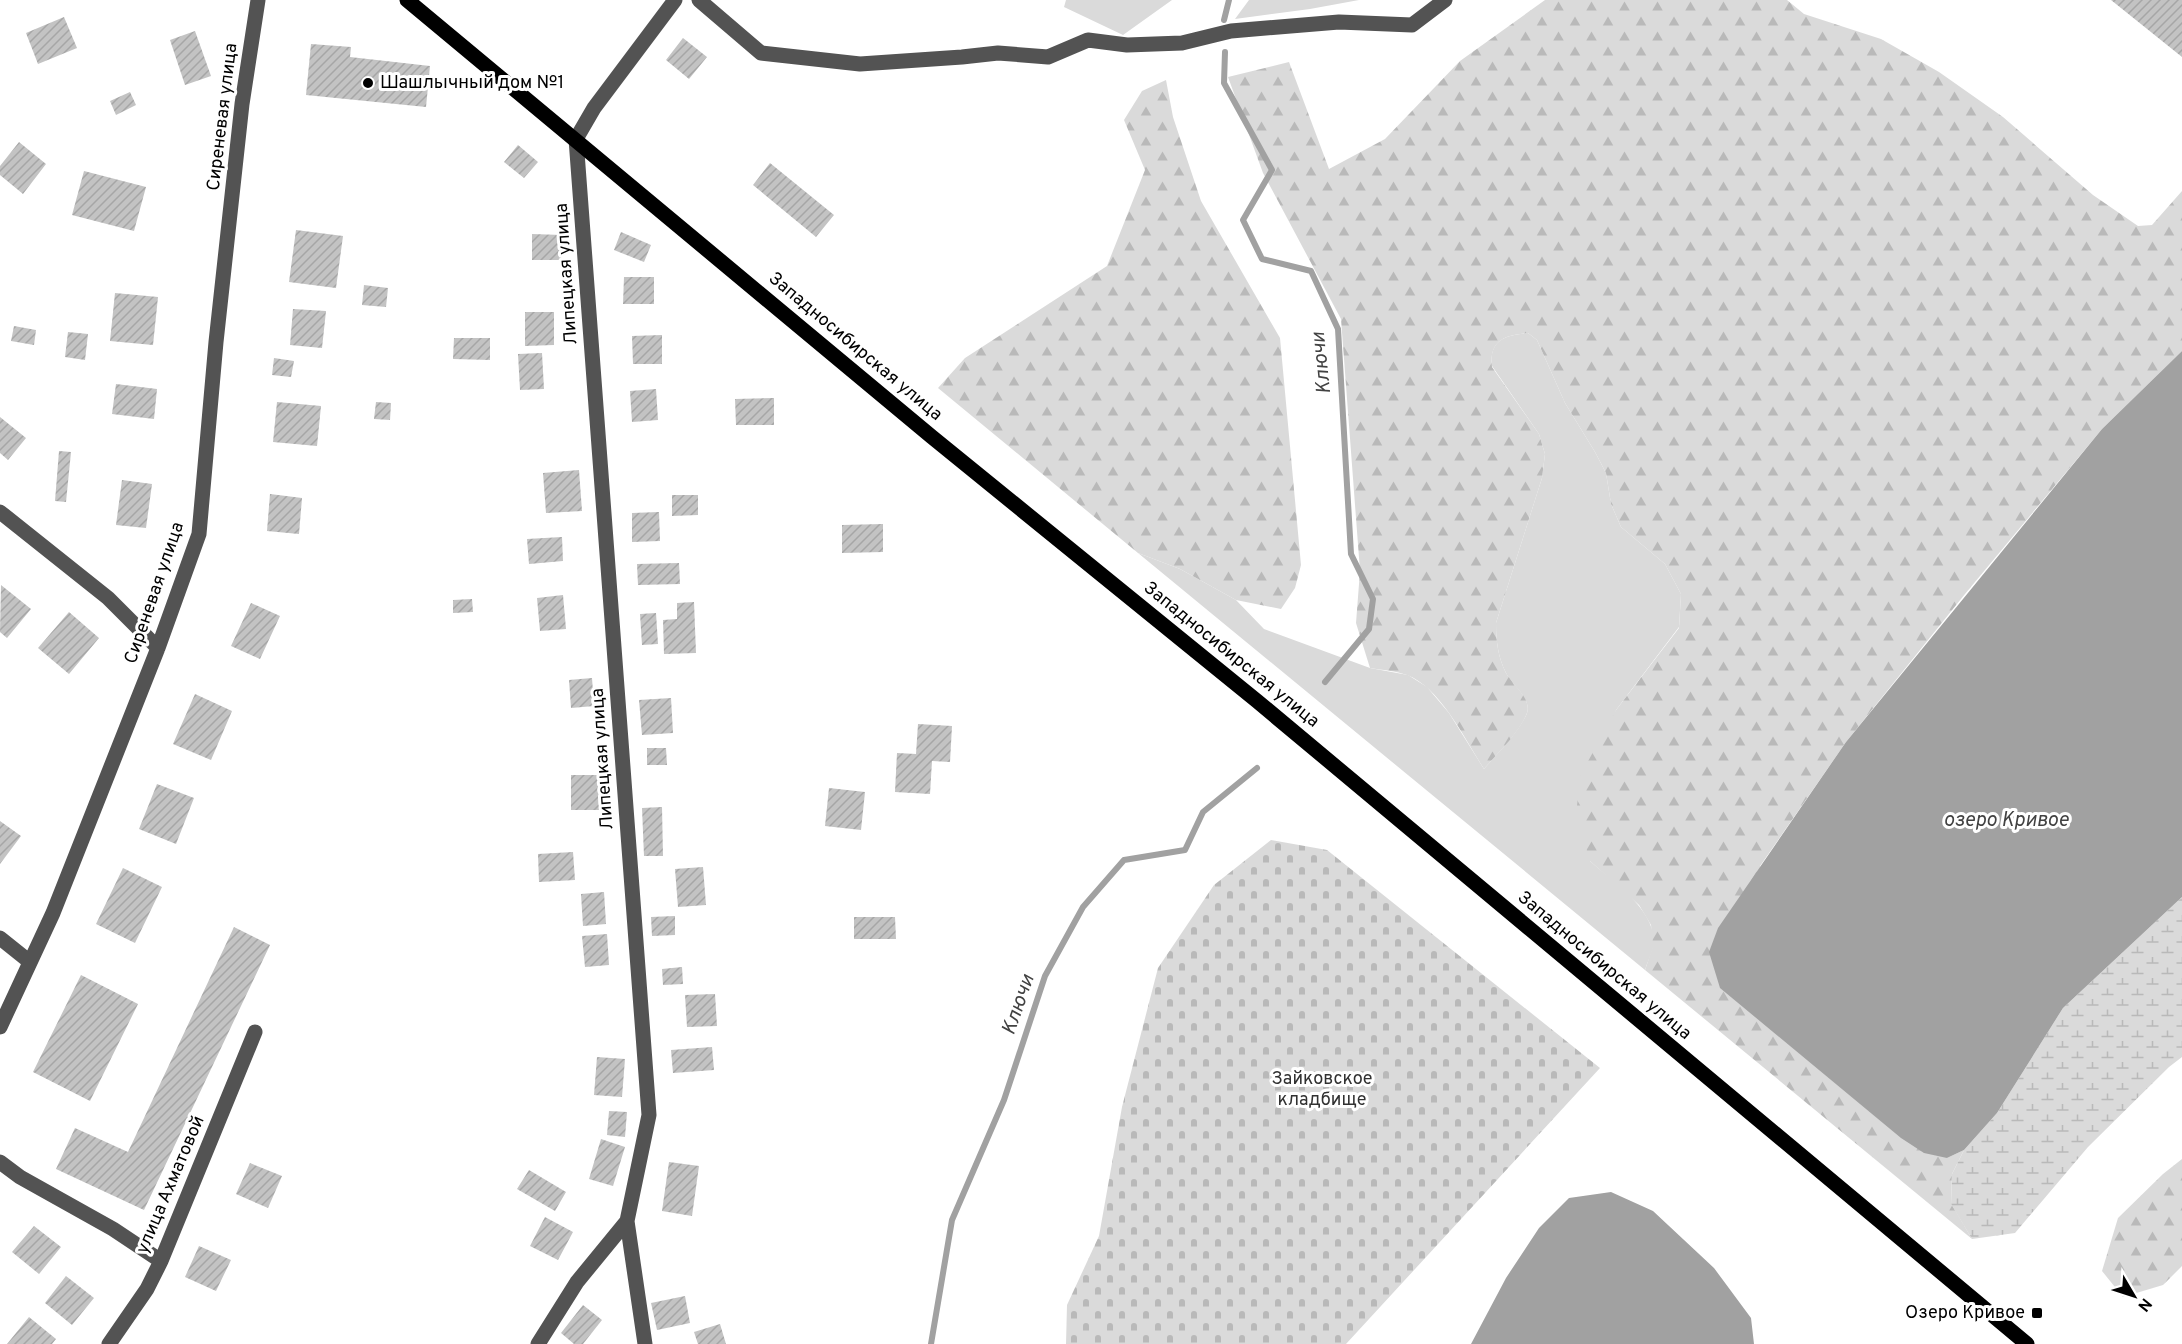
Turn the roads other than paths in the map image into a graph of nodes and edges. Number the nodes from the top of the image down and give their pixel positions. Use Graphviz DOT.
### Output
graph roads {
  1 [pos="258,0"];
  2 [pos="407,0"];
  3 [pos="675,0"];
  4 [pos="699,0"];
  5 [pos="1446,0"];
  6 [pos="576,139"];
  7 [pos="0,512"];
  8 [pos="159,648"];
  9 [pos="0,938"];
  10 [pos="30,962"];
  11 [pos="0,1027"];
  12 [pos="255,1032"];
  13 [pos="0,1162"];
  14 [pos="627,1221"];
  15 [pos="161,1261"];
  16 [pos="109,1344"];
  17 [pos="538,1344"];
  18 [pos="645,1344"];
  19 [pos="2027,1344"];
  1 -- 8 [label="street, Сиреневая улица"];
  2 -- 6 [label="main road, Западносибирская улица"];
  3 -- 6 [label="street"];
  4 -- 5 [label="street"];
  6 -- 14 [label="street, Липецкая улица"];
  6 -- 19 [label="main road, Западносибирская улица"];
  7 -- 8 [label="street"];
  8 -- 10 [label="street, Сиреневая улица"];
  9 -- 10 [label="street"];
  10 -- 11 [label="street, Сиреневая улица"];
  12 -- 15 [label="street, улица Ахматовой"];
  13 -- 15 [label="street"];
  14 -- 17 [label="street, Липецкая улица"];
  14 -- 18 [label="street"];
  15 -- 16 [label="street, улица Ахматовой"];
}
